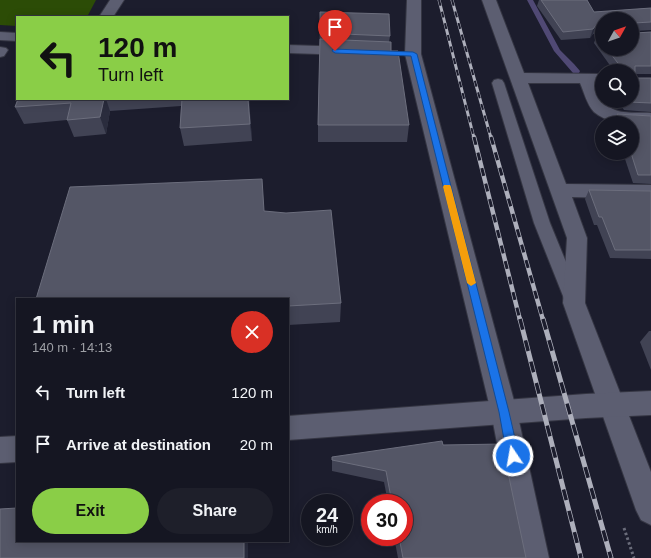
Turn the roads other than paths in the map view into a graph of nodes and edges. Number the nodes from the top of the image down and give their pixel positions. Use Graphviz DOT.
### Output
graph roads {
  1 [pos="117,0"];
  2 [pos="414,0"];
  3 [pos="489,0"];
  4 [pos="107,16"];
  5 [pos="16,38"];
  6 [pos="1,46"];
  7 [pos="289,49"];
  8 [pos="366,52"];
  9 [pos="519,78"];
  10 [pos="594,79"];
  11 [pos="498,84"];
  12 [pos="651,118"];
  13 [pos="559,190"];
  14 [pos="651,192"];
  15 [pos="574,303"];
  16 [pos="651,403"];
  17 [pos="612,406"];
  18 [pos="504,412"];
  19 [pos="289,428"];
  20 [pos="16,449"];
  21 [pos="0,450"];
  22 [pos="651,510"];
  23 [pos="534,558"];
  1 -- 4 [label="street"];
  2 -- 18 [label="street"];
  3 -- 9 [label="street"];
  5 -- 6 [label="street"];
  7 -- 8 [label="street"];
  9 -- 10 [label="street"];
  9 -- 13 [label="street"];
  10 -- 12 [label="street"];
  11 -- 15 [label="lane"];
  13 -- 14 [label="street"];
  13 -- 15 [label="street"];
  15 -- 17 [label="street"];
  16 -- 17 [label="street"];
  17 -- 18 [label="street"];
  17 -- 22 [label="street"];
  18 -- 19 [label="street"];
  18 -- 23 [label="street"];
  20 -- 21 [label="street"];
}
